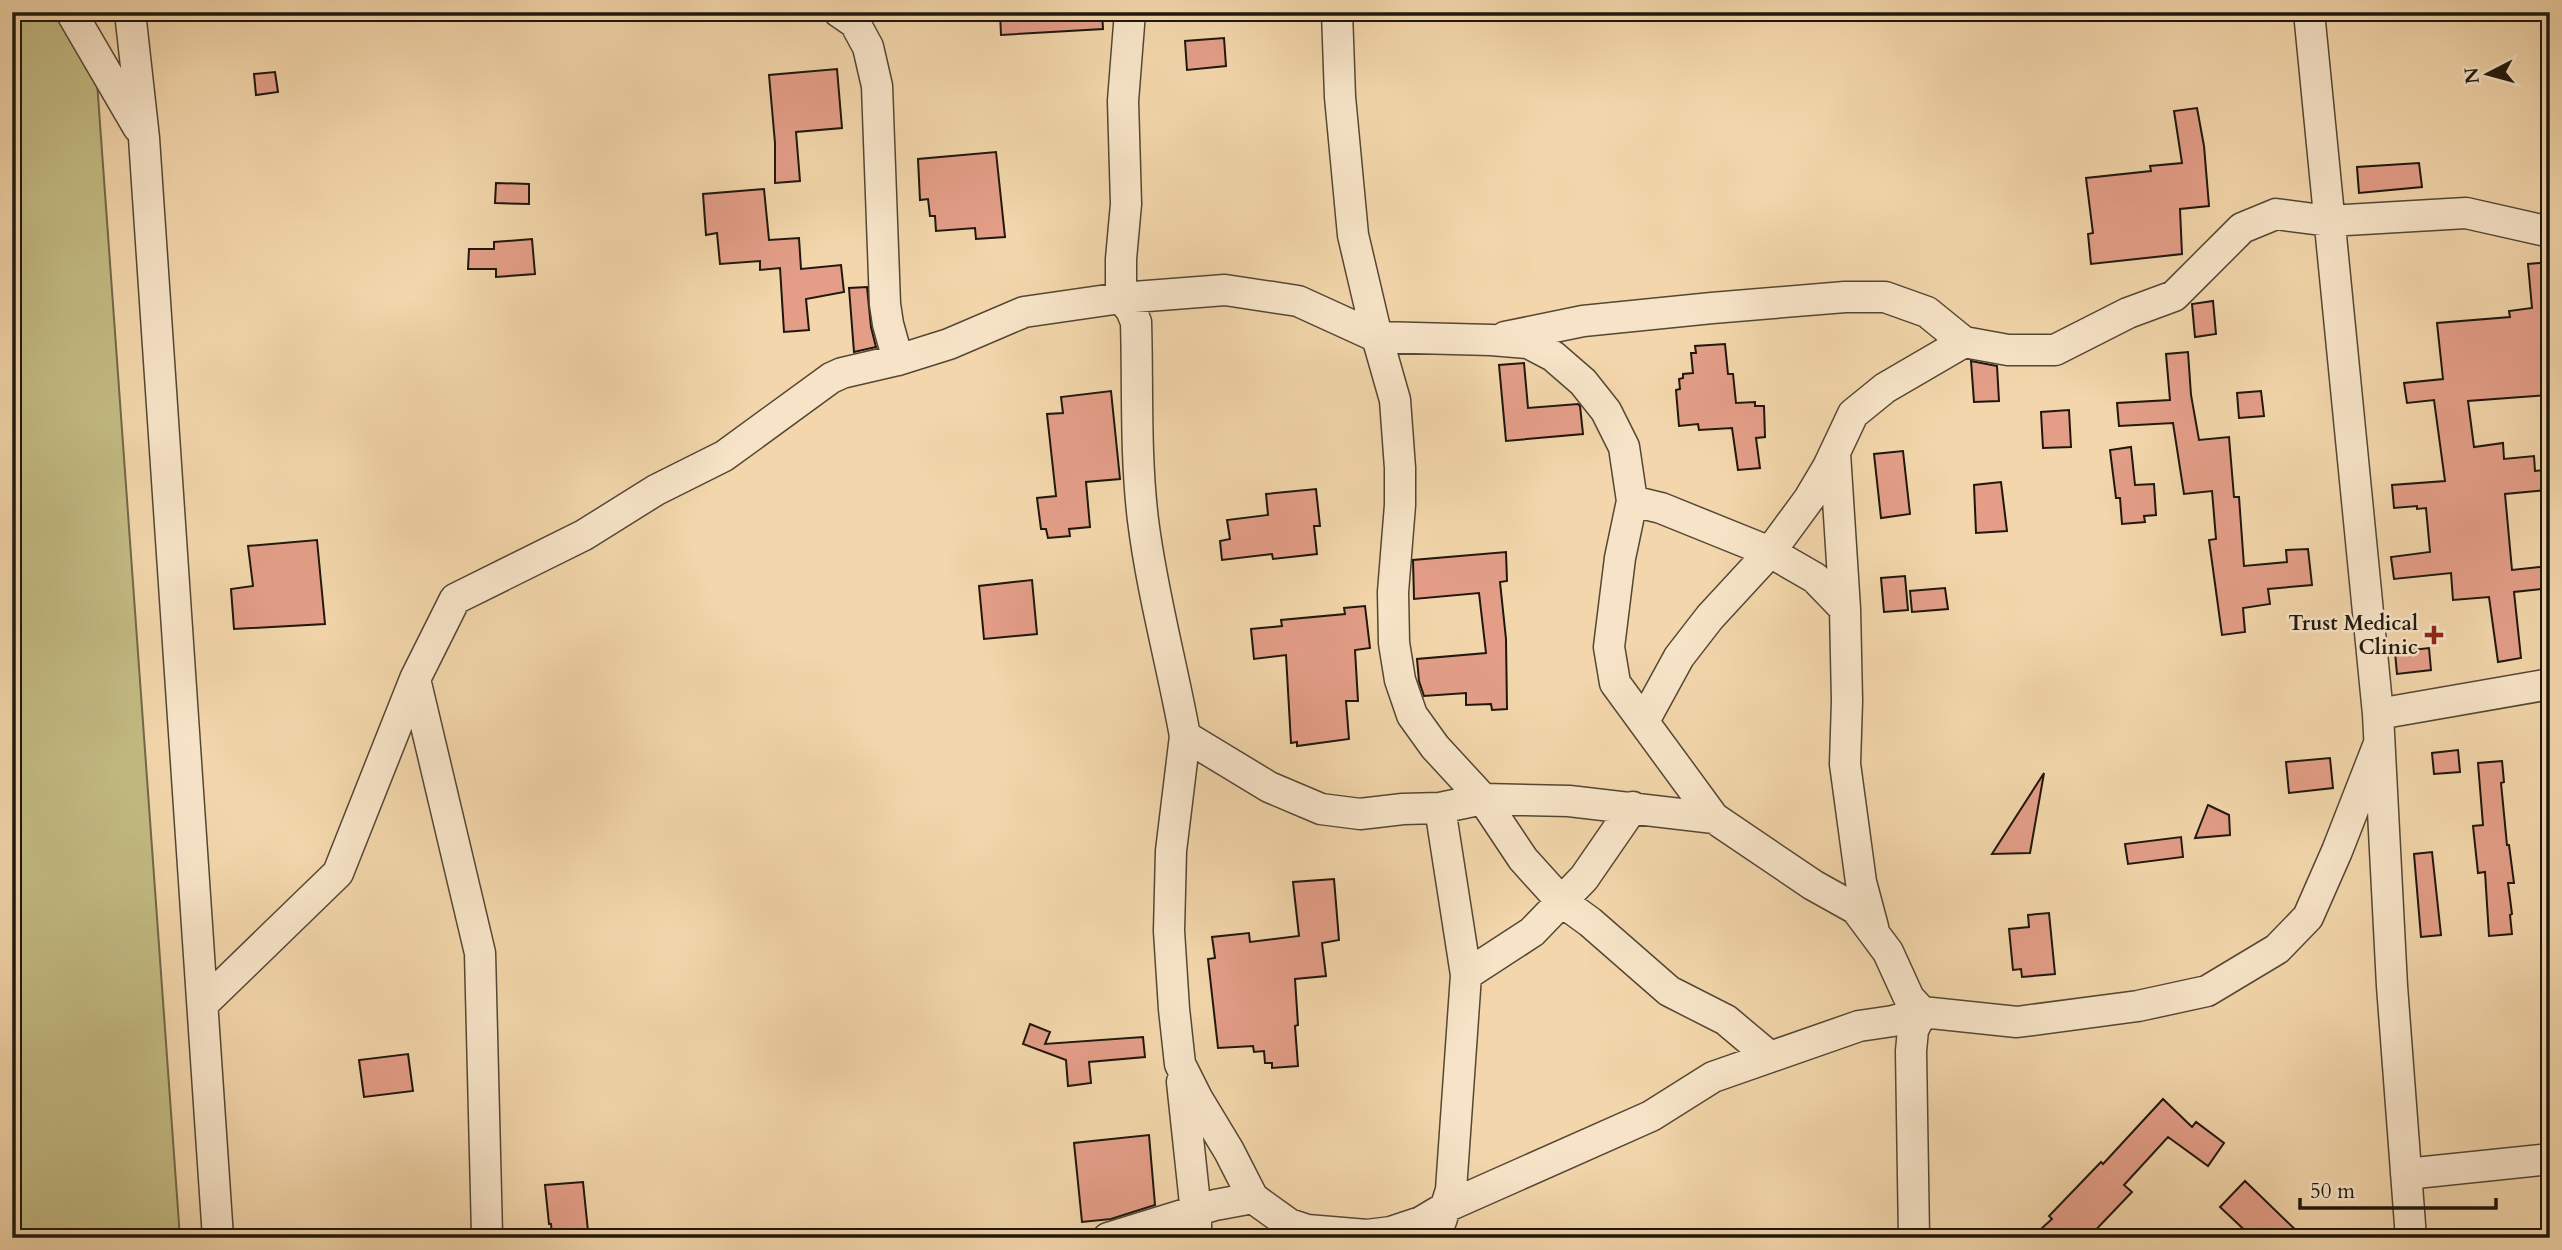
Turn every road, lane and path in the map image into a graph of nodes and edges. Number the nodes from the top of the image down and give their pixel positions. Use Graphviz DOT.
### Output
graph roads {
  1 [pos="71,12"];
  2 [pos="130,12"];
  3 [pos="839,12"];
  4 [pos="1130,12"];
  5 [pos="1336,12"];
  6 [pos="2309,12"];
  7 [pos="144,138"];
  8 [pos="2329,221"];
  9 [pos="2550,232"];
  10 [pos="1121,298"];
  11 [pos="1377,337"];
  12 [pos="1491,340"];
  13 [pos="1964,342"];
  14 [pos="898,360"];
  15 [pos="1835,453"];
  16 [pos="1632,501"];
  17 [pos="1770,552"];
  18 [pos="1845,609"];
  19 [pos="415,678"];
  20 [pos="2550,684"];
  21 [pos="2378,714"];
  22 [pos="1644,721"];
  23 [pos="1185,736"];
  24 [pos="2378,746"];
  25 [pos="1483,799"];
  26 [pos="1633,807"];
  27 [pos="1440,808"];
  28 [pos="1714,818"];
  29 [pos="1561,901"];
  30 [pos="1875,934"];
  31 [pos="1466,975"];
  32 [pos="203,1004"];
  33 [pos="1922,1012"];
  34 [pos="1770,1057"];
  35 [pos="1180,1064"];
  36 [pos="2550,1159"];
  37 [pos="2406,1174"];
  38 [pos="1253,1198"];
  39 [pos="1446,1207"];
  40 [pos="1196,1225"];
  41 [pos="218,1238"];
  42 [pos="490,1238"];
  43 [pos="1108,1238"];
  44 [pos="1435,1238"];
  45 [pos="1914,1238"];
  46 [pos="2411,1238"];
  1 -- 7 [label="street"];
  2 -- 7 [label="street"];
  3 -- 14 [label="street"];
  4 -- 10 [label="street"];
  5 -- 11 [label="street"];
  6 -- 8 [label="street"];
  7 -- 32 [label="street"];
  8 -- 9 [label="street"];
  8 -- 13 [label="street"];
  8 -- 21 [label="street"];
  10 -- 11 [label="street"];
  10 -- 14 [label="street"];
  10 -- 23 [label="street"];
  11 -- 12 [label="street"];
  11 -- 25 [label="street"];
  12 -- 13 [label="street"];
  12 -- 16 [label="street"];
  13 -- 15 [label="street"];
  14 -- 19 [label="street"];
  15 -- 17 [label="street"];
  15 -- 18 [label="street"];
  16 -- 17 [label="street"];
  16 -- 22 [label="street"];
  17 -- 18 [label="street"];
  17 -- 22 [label="street"];
  18 -- 30 [label="street"];
  19 -- 32 [label="street"];
  19 -- 42 [label="street"];
  20 -- 21 [label="street"];
  21 -- 24 [label="street"];
  22 -- 28 [label="street"];
  23 -- 27 [label="street"];
  23 -- 35 [label="street"];
  24 -- 33 [label="street"];
  24 -- 37 [label="street"];
  25 -- 26 [label="street"];
  25 -- 27 [label="street"];
  25 -- 29 [label="street"];
  26 -- 28 [label="street"];
  26 -- 29 [label="street"];
  27 -- 31 [label="street"];
  28 -- 30 [label="street"];
  29 -- 31 [label="street"];
  29 -- 34 [label="street"];
  30 -- 33 [label="street"];
  31 -- 39 [label="street"];
  32 -- 41 [label="street"];
  33 -- 34 [label="street"];
  33 -- 45 [label="street"];
  34 -- 39 [label="street"];
  35 -- 38 [label="street"];
  35 -- 40 [label="street"];
  36 -- 37 [label="street"];
  37 -- 46 [label="street"];
  38 -- 39 [label="street"];
  38 -- 40 [label="street"];
  39 -- 44 [label="street"];
  40 -- 43 [label="street"];
}
